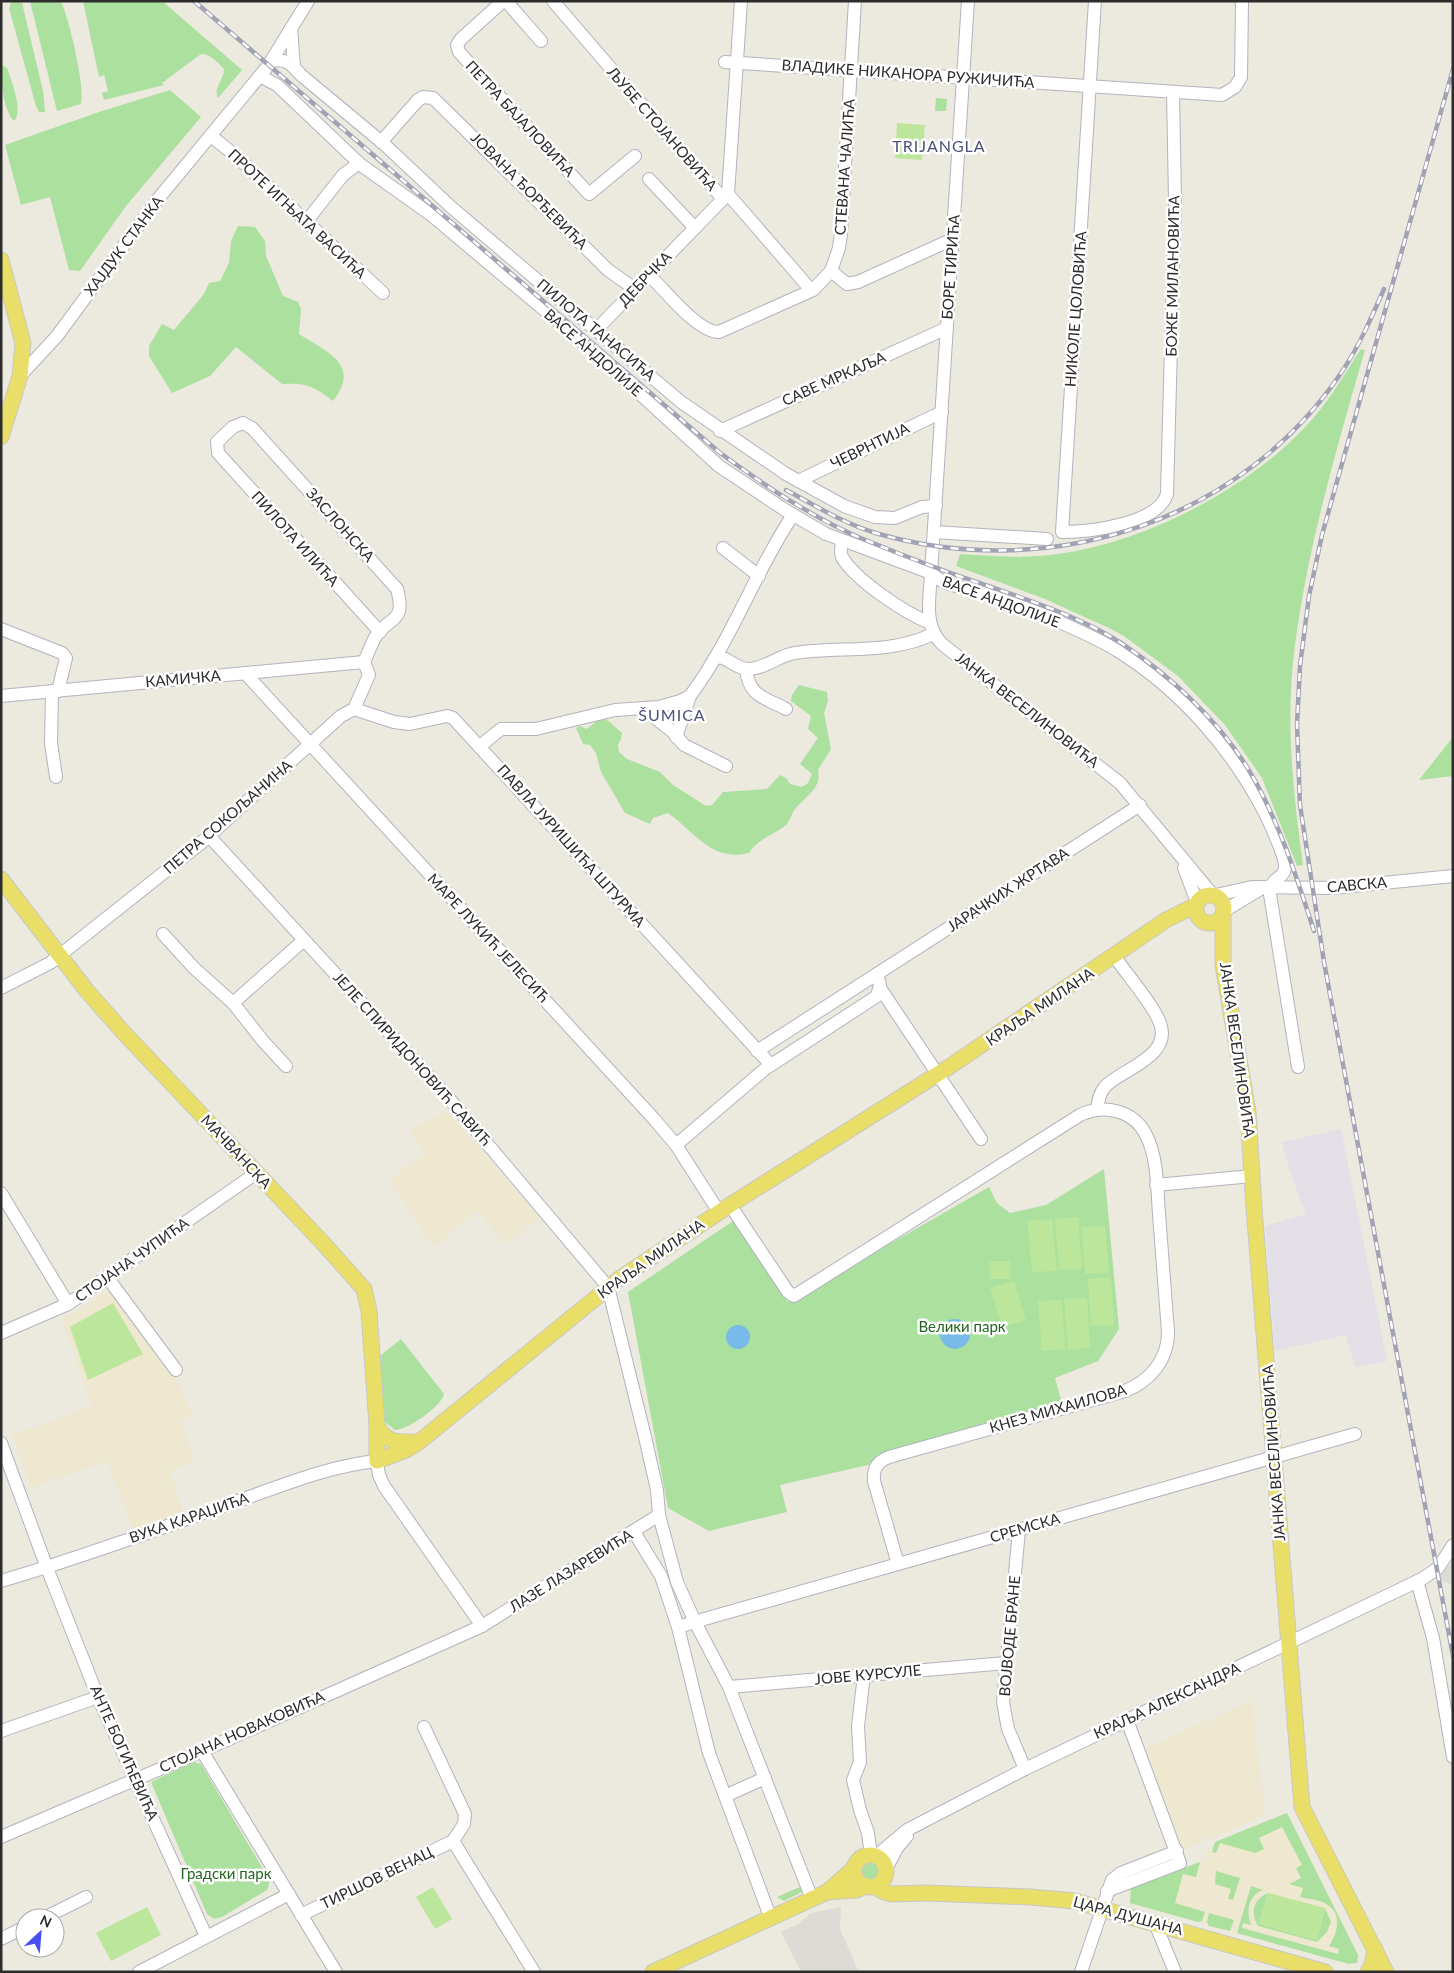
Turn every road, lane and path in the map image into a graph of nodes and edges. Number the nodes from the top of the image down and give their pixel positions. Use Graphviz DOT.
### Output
graph roads {
  1 [pos="308,1"];
  2 [pos="505,1"];
  3 [pos="553,1"];
  4 [pos="741,1"];
  5 [pos="855,1"];
  6 [pos="968,1"];
  7 [pos="1095,1"];
  8 [pos="1242,1"];
  9 [pos="291,28"];
  10 [pos="541,41"];
  11 [pos="731,62"];
  12 [pos="294,67"];
  13 [pos="266,68"];
  14 [pos="851,70"];
  15 [pos="963,78"];
  16 [pos="1090,86"];
  17 [pos="1173,92"];
  18 [pos="211,136"];
  19 [pos="381,142"];
  20 [pos="635,156"];
  21 [pos="359,163"];
  22 [pos="649,179"];
  23 [pos="726,196"];
  24 [pos="306,222"];
  25 [pos="695,228"];
  26 [pos="953,238"];
  27 [pos="1,260"];
  28 [pos="830,271"];
  29 [pos="649,274"];
  30 [pos="635,289"];
  31 [pos="811,290"];
  32 [pos="383,293"];
  33 [pos="947,328"];
  34 [pos="596,330"];
  35 [pos="20,376"];
  36 [pos="942,412"];
  37 [pos="720,430"];
  38 [pos="1,437"];
  39 [pos="217,442"];
  40 [pos="798,481"];
  41 [pos="936,506"];
  42 [pos="794,515"];
  43 [pos="934,532"];
  44 [pos="1062,532"];
  45 [pos="1047,539"];
  46 [pos="842,542"];
  47 [pos="723,548"];
  48 [pos="931,573"];
  49 [pos="759,576"];
  50 [pos="1,629"];
  51 [pos="931,629"];
  52 [pos="380,632"];
  53 [pos="714,659"];
  54 [pos="364,662"];
  55 [pos="746,669"];
  56 [pos="245,673"];
  57 [pos="55,691"];
  58 [pos="1,696"];
  59 [pos="690,696"];
  60 [pos="354,709"];
  61 [pos="644,709"];
  62 [pos="786,709"];
  63 [pos="676,737"];
  64 [pos="311,745"];
  65 [pos="480,746"];
  66 [pos="726,766"];
  67 [pos="56,777"];
  68 [pos="1140,805"];
  69 [pos="209,836"];
  70 [pos="1179,856"];
  71 [pos="1285,870"];
  72 [pos="1453,876"];
  73 [pos="1,879"];
  74 [pos="1267,888"];
  75 [pos="1295,888"];
  76 [pos="1214,895"];
  77 [pos="1200,912"];
  78 [pos="1223,913"];
  79 [pos="163,934"];
  80 [pos="304,940"];
  81 [pos="59,954"];
  82 [pos="1114,957"];
  83 [pos="1223,965"];
  84 [pos="877,974"];
  85 [pos="1,988"];
  86 [pos="880,988"];
  87 [pos="233,1003"];
  88 [pos="757,1051"];
  89 [pos="771,1065"];
  90 [pos="286,1066"];
  91 [pos="1298,1067"];
  92 [pos="938,1074"];
  93 [pos="1097,1109"];
  94 [pos="981,1139"];
  95 [pos="676,1145"];
  96 [pos="255,1174"];
  97 [pos="1252,1176"];
  98 [pos="1156,1185"];
  99 [pos="1,1193"];
  100 [pos="724,1209"];
  101 [pos="107,1277"];
  102 [pos="608,1287"];
  103 [pos="68,1304"];
  104 [pos="1,1333"];
  105 [pos="176,1370"];
  106 [pos="377,1426"];
  107 [pos="1355,1434"];
  108 [pos="419,1442"];
  109 [pos="1,1443"];
  110 [pos="1275,1458"];
  111 [pos="377,1461"];
  112 [pos="5,1464"];
  113 [pos="659,1516"];
  114 [pos="1019,1530"];
  115 [pos="634,1532"];
  116 [pos="1453,1545"];
  117 [pos="898,1564"];
  118 [pos="47,1568"];
  119 [pos="1,1581"];
  120 [pos="1417,1581"];
  121 [pos="695,1622"];
  122 [pos="482,1626"];
  123 [pos="678,1627"];
  124 [pos="1288,1644"];
  125 [pos="1006,1663"];
  126 [pos="864,1675"];
  127 [pos="729,1687"];
  128 [pos="98,1697"];
  129 [pos="1127,1720"];
  130 [pos="424,1727"];
  131 [pos="1,1731"];
  132 [pos="202,1751"];
  133 [pos="1453,1757"];
  134 [pos="1025,1769"];
  135 [pos="765,1778"];
  136 [pos="135,1780"];
  137 [pos="725,1796"];
  138 [pos="917,1825"];
  139 [pos="1,1836"];
  140 [pos="448,1843"];
  141 [pos="874,1856"];
  142 [pos="854,1868"];
  143 [pos="886,1870"];
  144 [pos="871,1886"];
  145 [pos="827,1892"];
  146 [pos="926,1893"];
  147 [pos="289,1894"];
  148 [pos="86,1897"];
  149 [pos="812,1899"];
  150 [pos="64,1908"];
  151 [pos="1101,1908"];
  152 [pos="301,1915"];
  153 [pos="772,1919"];
  154 [pos="1156,1923"];
  155 [pos="15,1933"];
  156 [pos="206,1936"];
  157 [pos="1,1939"];
  158 [pos="1375,1949"];
  159 [pos="139,1972"];
  160 [pos="336,1972"];
  161 [pos="534,1972"];
  162 [pos="653,1972"];
  163 [pos="1081,1972"];
  164 [pos="1175,1972"];
  165 [pos="1325,1972"];
  166 [pos="1368,1972"];
  167 [pos="1379,1972"];
  168 [pos="1386,1972"];
  1 -- 9 [label="street, ХАЈДУК СТАНКА"];
  2 -- 10 [label="street"];
  2 -- 20 [label="street, ПЕТРА БАЈАЛОВИЋА"];
  3 -- 23 [label="street, ЉУБЕ СТОЈАНОВИЋА"];
  4 -- 11 [label="street"];
  5 -- 14 [label="street, СТЕВАНА ЧАЛИЋА"];
  6 -- 15 [label="street, БОРЕ ТИРИЋА"];
  7 -- 16 [label="street, НИКОЛЕ ЦОЛОВИЋА"];
  8 -- 17 [label="street"];
  9 -- 12 [label="street"];
  9 -- 13 [label="street, ХАЈДУК СТАНКА"];
  11 -- 14 [label="street, ВЛАДИКЕ НИКАНОРА РУЖИЧИЋА"];
  11 -- 23 [label="street"];
  12 -- 13 [label="street, ПИЛОТА ТАНАСИЋА"];
  12 -- 19 [label="street, ПИЛОТА ТАНАСИЋА"];
  13 -- 18 [label="street, ХАЈДУК СТАНКА"];
  13 -- 21 [label="street, ВАСЕ АНДОЛИЈЕ"];
  14 -- 15 [label="street, ВЛАДИКЕ НИКАНОРА РУЖИЧИЋА"];
  14 -- 28 [label="street, СТЕВАНА ЧАЛИЋА"];
  15 -- 16 [label="street, ВЛАДИКЕ НИКАНОРА РУЖИЧИЋА"];
  15 -- 26 [label="street, БОРЕ ТИРИЋА"];
  16 -- 17 [label="street"];
  16 -- 44 [label="street, НИКОЛЕ ЦОЛОВИЋА"];
  17 -- 44 [label="street, БОЖЕ МИЛАНОВИЋА"];
  18 -- 24 [label="street, ПРОТЕ ИГЊАТА ВАСИЋА"];
  18 -- 35 [label="street, ХАЈДУК СТАНКА"];
  19 -- 30 [label="street, ЈОВАНА ЂОРЂЕВИЋА"];
  19 -- 34 [label="street, ПИЛОТА ТАНАСИЋА"];
  21 -- 24 [label="street"];
  21 -- 42 [label="street, ВАСЕ АНДОЛИЈЕ"];
  22 -- 25 [label="street"];
  23 -- 25 [label="street, ДЕБРЧКА"];
  23 -- 31 [label="street, ЉУБЕ СТОЈАНОВИЋА"];
  24 -- 32 [label="street, ПРОТЕ ИГЊАТА ВАСИЋА"];
  25 -- 29 [label="street, ДЕБРЧКА"];
  26 -- 28 [label="street"];
  26 -- 33 [label="street, БОРЕ ТИРИЋА"];
  27 -- 35 [label="main road"];
  28 -- 31 [label="street"];
  29 -- 30 [label="street, ДЕБРЧКА"];
  29 -- 31 [label="street"];
  30 -- 34 [label="street, ДЕБРЧКА"];
  33 -- 36 [label="street, БОРЕ ТИРИЋА"];
  33 -- 37 [label="street, САВЕ МРКАЉА"];
  34 -- 37 [label="street, ПИЛОТА ТАНАСИЋА"];
  35 -- 38 [label="main road, ХАЈДУК СТАНКА"];
  36 -- 40 [label="street, ЧЕВРНТИЈА"];
  36 -- 41 [label="street, БОРЕ ТИРИЋА"];
  37 -- 40 [label="street, ПИЛОТА ТАНАСИЋА"];
  39 -- 52 [label="street, ПИЛОТА ИЛИЋА"];
  39 -- 52 [label="street, ЗАСЛОНСКА"];
  40 -- 41 [label="street, ПИЛОТА ТАНАСИЋА"];
  41 -- 43 [label="street, БОРЕ ТИРИЋА"];
  42 -- 46 [label="street, ВАСЕ АНДОЛИЈЕ"];
  42 -- 49 [label="street"];
  43 -- 45 [label="street"];
  43 -- 48 [label="street, БОРЕ ТИРИЋА"];
  46 -- 48 [label="street, ВАСЕ АНДОЛИЈЕ"];
  46 -- 51 [label="street"];
  47 -- 49 [label="street"];
  48 -- 51 [label="street"];
  48 -- 71 [label="street, ВАСЕ АНДОЛИЈЕ"];
  49 -- 53 [label="street"];
  50 -- 57 [label="street"];
  51 -- 55 [label="street"];
  51 -- 68 [label="street, ЈАНКА ВЕСЕЛИНОВИЋА"];
  52 -- 54 [label="street, ЗАСЛОНСКА"];
  53 -- 55 [label="street"];
  53 -- 59 [label="street"];
  54 -- 56 [label="street, КАМИЧКА"];
  54 -- 60 [label="street"];
  55 -- 62 [label="street"];
  56 -- 57 [label="street, КАМИЧКА"];
  56 -- 64 [label="street, МАРЕ ЛУКИЋ ЈЕЛЕСИЋ"];
  57 -- 58 [label="street, КАМИЧКА"];
  57 -- 67 [label="street"];
  59 -- 61 [label="street"];
  59 -- 63 [label="street"];
  60 -- 64 [label="street, ПЕТРА СОКОЉАНИНА"];
  60 -- 65 [label="street, ПАВЛА ЈУРИШИЋА ШТУРМА"];
  61 -- 63 [label="street"];
  61 -- 65 [label="street"];
  63 -- 66 [label="street"];
  64 -- 69 [label="street, ПЕТРА СОКОЉАНИНА"];
  64 -- 95 [label="street, МАРЕ ЛУКИЋ ЈЕЛЕСИЋ"];
  65 -- 88 [label="street, ПАВЛА ЈУРИШИЋА ШТУРМА"];
  68 -- 70 [label="street, ЈАНКА ВЕСЕЛИНОВИЋА"];
  68 -- 84 [label="street, ЈАРАЧКИХ ЖРТАВА"];
  69 -- 80 [label="street, ЈЕЛЕ СПИРИДОНОВИЋ САВИЋ"];
  69 -- 81 [label="street, ПЕТРА СОКОЉАНИНА"];
  70 -- 76 [label="street, ЈАНКА ВЕСЕЛИНОВИЋА"];
  70 -- 77 [label="street, ЈАНКА ВЕСЕЛИНОВИЋА"];
  71 -- 74 [label="street"];
  71 -- 75 [label="street, ВАСЕ АНДОЛИЈЕ"];
  72 -- 75 [label="street, САВСКА"];
  73 -- 81 [label="main road, МАЧВАНСКА"];
  74 -- 75 [label="street, САВСКА"];
  74 -- 76 [label="street, САВСКА"];
  74 -- 78 [label="street"];
  74 -- 91 [label="street"];
  76 -- 77 [label="main road"];
  76 -- 78 [label="main road"];
  77 -- 78 [label="main road"];
  77 -- 82 [label="main road, КРАЉА МИЛАНА"];
  77 -- 83 [label="main road"];
  78 -- 83 [label="main road, ЈАНКА ВЕСЕЛИНОВИЋА"];
  79 -- 87 [label="street"];
  80 -- 87 [label="street"];
  80 -- 102 [label="street, ЈЕЛЕ СПИРИДОНОВИЋ САВИЋ"];
  81 -- 85 [label="street, ПЕТРА СОКОЉАНИНА"];
  81 -- 96 [label="main road, МАЧВАНСКА"];
  82 -- 92 [label="main road, КРАЉА МИЛАНА"];
  82 -- 93 [label="street"];
  83 -- 97 [label="main road, ЈАНКА ВЕСЕЛИНОВИЋА"];
  84 -- 86 [label="street"];
  84 -- 88 [label="street, ЈАРАЧКИХ ЖРТАВА"];
  86 -- 89 [label="street"];
  86 -- 92 [label="street"];
  87 -- 90 [label="street"];
  88 -- 89 [label="street"];
  89 -- 95 [label="street"];
  92 -- 94 [label="street"];
  92 -- 100 [label="main road, КРАЉА МИЛАНА"];
  93 -- 98 [label="street, КНЕЗ МИХАИЛОВА"];
  93 -- 100 [label="street"];
  95 -- 100 [label="street, МАРЕ ЛУКИЋ ЈЕЛЕСИЋ"];
  96 -- 101 [label="street, СТОЈАНА ЧУПИЋА"];
  96 -- 106 [label="main road, МАЧВАНСКА"];
  97 -- 98 [label="street"];
  97 -- 110 [label="main road, ЈАНКА ВЕСЕЛИНОВИЋА"];
  98 -- 117 [label="street, КНЕЗ МИХАИЛОВА"];
  99 -- 103 [label="street"];
  100 -- 102 [label="main road, КРАЉА МИЛАНА"];
  101 -- 103 [label="street, СТОЈАНА ЧУПИЋА"];
  101 -- 105 [label="street"];
  102 -- 108 [label="main road, КРАЉА МИЛАНА"];
  102 -- 113 [label="street"];
  103 -- 104 [label="street, СТОЈАНА ЧУПИЋА"];
  106 -- 108 [label="main road"];
  106 -- 111 [label="main road, МАЧВАНСКА"];
  107 -- 110 [label="street, СРЕМСКА"];
  108 -- 111 [label="main road, КРАЉА МИЛАНА"];
  109 -- 112 [label="street, АНТЕ БОГИЋЕВИЋА"];
  110 -- 114 [label="street, СРЕМСКА"];
  110 -- 124 [label="main road, ЈАНКА ВЕСЕЛИНОВИЋА"];
  111 -- 118 [label="street, ВУКА КАРАЏИЋА"];
  111 -- 122 [label="street"];
  112 -- 118 [label="street, АНТЕ БОГИЋЕВИЋА"];
  113 -- 115 [label="street, ЛАЗЕ ЛАЗАРЕВИЋА"];
  113 -- 121 [label="street"];
  114 -- 117 [label="street, СРЕМСКА"];
  114 -- 125 [label="street, ВОЈВОДЕ БРАНЕ"];
  115 -- 122 [label="street, ЛАЗЕ ЛАЗАРЕВИЋА"];
  115 -- 123 [label="street"];
  116 -- 120 [label="street, КРАЉА АЛЕКСАНДРА"];
  117 -- 121 [label="street, СРЕМСКА"];
  118 -- 119 [label="street, ВУКА КАРАЏИЋА"];
  118 -- 128 [label="street, АНТЕ БОГИЋЕВИЋА"];
  120 -- 124 [label="street, КРАЉА АЛЕКСАНДРА"];
  120 -- 133 [label="street"];
  121 -- 123 [label="street, СРЕМСКА"];
  121 -- 127 [label="street"];
  122 -- 132 [label="street, СТОЈАНА НОВАКОВИЋА"];
  123 -- 137 [label="street"];
  124 -- 129 [label="street, КРАЉА АЛЕКСАНДРА"];
  124 -- 158 [label="main road, ЈАНКА ВЕСЕЛИНОВИЋА"];
  125 -- 126 [label="street, ЈОВЕ КУРСУЛЕ"];
  125 -- 134 [label="street, ВОЈВОДЕ БРАНЕ"];
  126 -- 127 [label="street, ЈОВЕ КУРСУЛЕ"];
  126 -- 141 [label="street"];
  127 -- 135 [label="street"];
  128 -- 131 [label="street"];
  128 -- 136 [label="street, АНТЕ БОГИЋЕВИЋА"];
  129 -- 134 [label="street, КРАЉА АЛЕКСАНДРА"];
  129 -- 151 [label="street"];
  130 -- 140 [label="street"];
  132 -- 136 [label="street, СТОЈАНА НОВАКОВИЋА"];
  132 -- 147 [label="street"];
  134 -- 138 [label="street, КРАЉА АЛЕКСАНДРА"];
  135 -- 137 [label="street"];
  135 -- 149 [label="street"];
  136 -- 139 [label="street, СТОЈАНА НОВАКОВИЋА"];
  136 -- 156 [label="street, АНТЕ БОГИЋЕВИЋА"];
  137 -- 153 [label="street"];
  138 -- 141 [label="street, КРАЉА АЛЕКСАНДРА"];
  138 -- 143 [label="street, КРАЉА АЛЕКСАНДРА"];
  140 -- 152 [label="street, ТИРШОВ ВЕНАЦ"];
  140 -- 161 [label="street"];
  141 -- 142 [label="main road"];
  141 -- 143 [label="main road"];
  142 -- 144 [label="main road"];
  142 -- 145 [label="main road"];
  143 -- 144 [label="main road"];
  143 -- 146 [label="main road, ЦАРА ДУШАНА"];
  144 -- 145 [label="main road"];
  144 -- 146 [label="main road, ЦАРА ДУШАНА"];
  145 -- 149 [label="main road"];
  146 -- 151 [label="main road, ЦАРА ДУШАНА"];
  147 -- 152 [label="street"];
  147 -- 156 [label="street"];
  148 -- 150 [label="street"];
  149 -- 153 [label="main road"];
  151 -- 154 [label="main road, ЦАРА ДУШАНА"];
  151 -- 163 [label="street"];
  152 -- 160 [label="street"];
  153 -- 162 [label="main road"];
  154 -- 164 [label="street"];
  154 -- 165 [label="main road, ЦАРА ДУШАНА"];
  155 -- 157 [label="street"];
  156 -- 159 [label="street"];
  158 -- 166 [label="main road"];
  158 -- 167 [label="main road"];
  158 -- 168 [label="main road, ЈАНКА ВЕСЕЛИНОВИЋА"];
}
